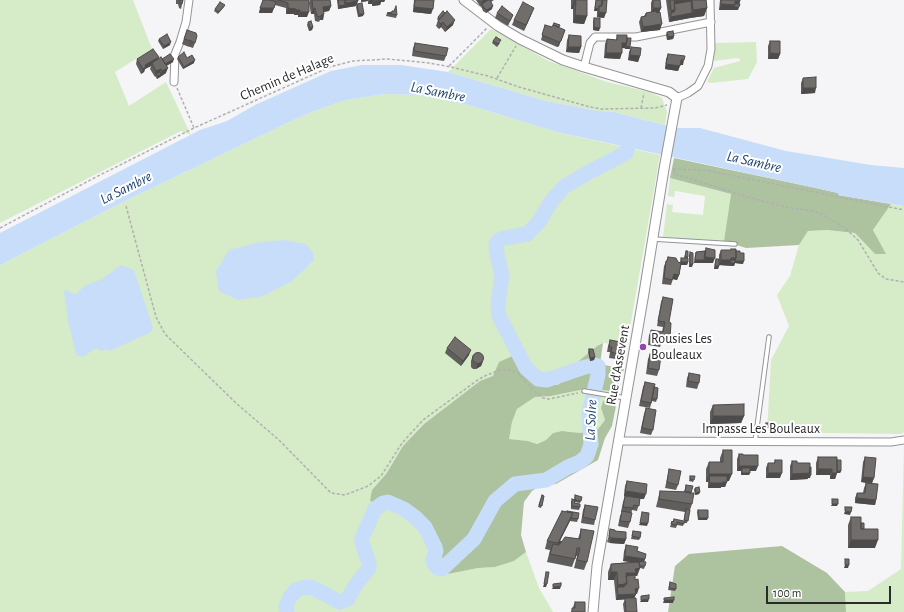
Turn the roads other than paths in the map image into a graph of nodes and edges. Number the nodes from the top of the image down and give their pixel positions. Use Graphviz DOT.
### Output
graph roads {
  1 [pos="189,0"];
  2 [pos="464,0"];
  3 [pos="710,0"];
  4 [pos="711,22"];
  5 [pos="584,67"];
  6 [pos="174,82"];
  7 [pos="677,102"];
  8 [pos="653,239"];
  9 [pos="735,244"];
  10 [pos="769,338"];
  11 [pos="584,391"];
  12 [pos="627,398"];
  13 [pos="904,440"];
  14 [pos="618,441"];
  15 [pos="755,442"];
  16 [pos="593,612"];
  1 -- 6 [label="street"];
  2 -- 5 [label="street"];
  3 -- 4 [label="street"];
  4 -- 5 [label="street"];
  4 -- 7 [label="street"];
  5 -- 7 [label="street"];
  7 -- 8 [label="street, Rue d'Assevent"];
  8 -- 9 [label="lane"];
  8 -- 12 [label="street, Rue d'Assevent"];
  10 -- 15 [label="lane"];
  11 -- 12 [label="lane"];
  12 -- 14 [label="street, Rue d'Assevent"];
  13 -- 15 [label="street, Impasse Les Bouleaux"];
  14 -- 15 [label="street, Impasse Les Bouleaux"];
  14 -- 16 [label="street, Rue d'Assevent"];
}
